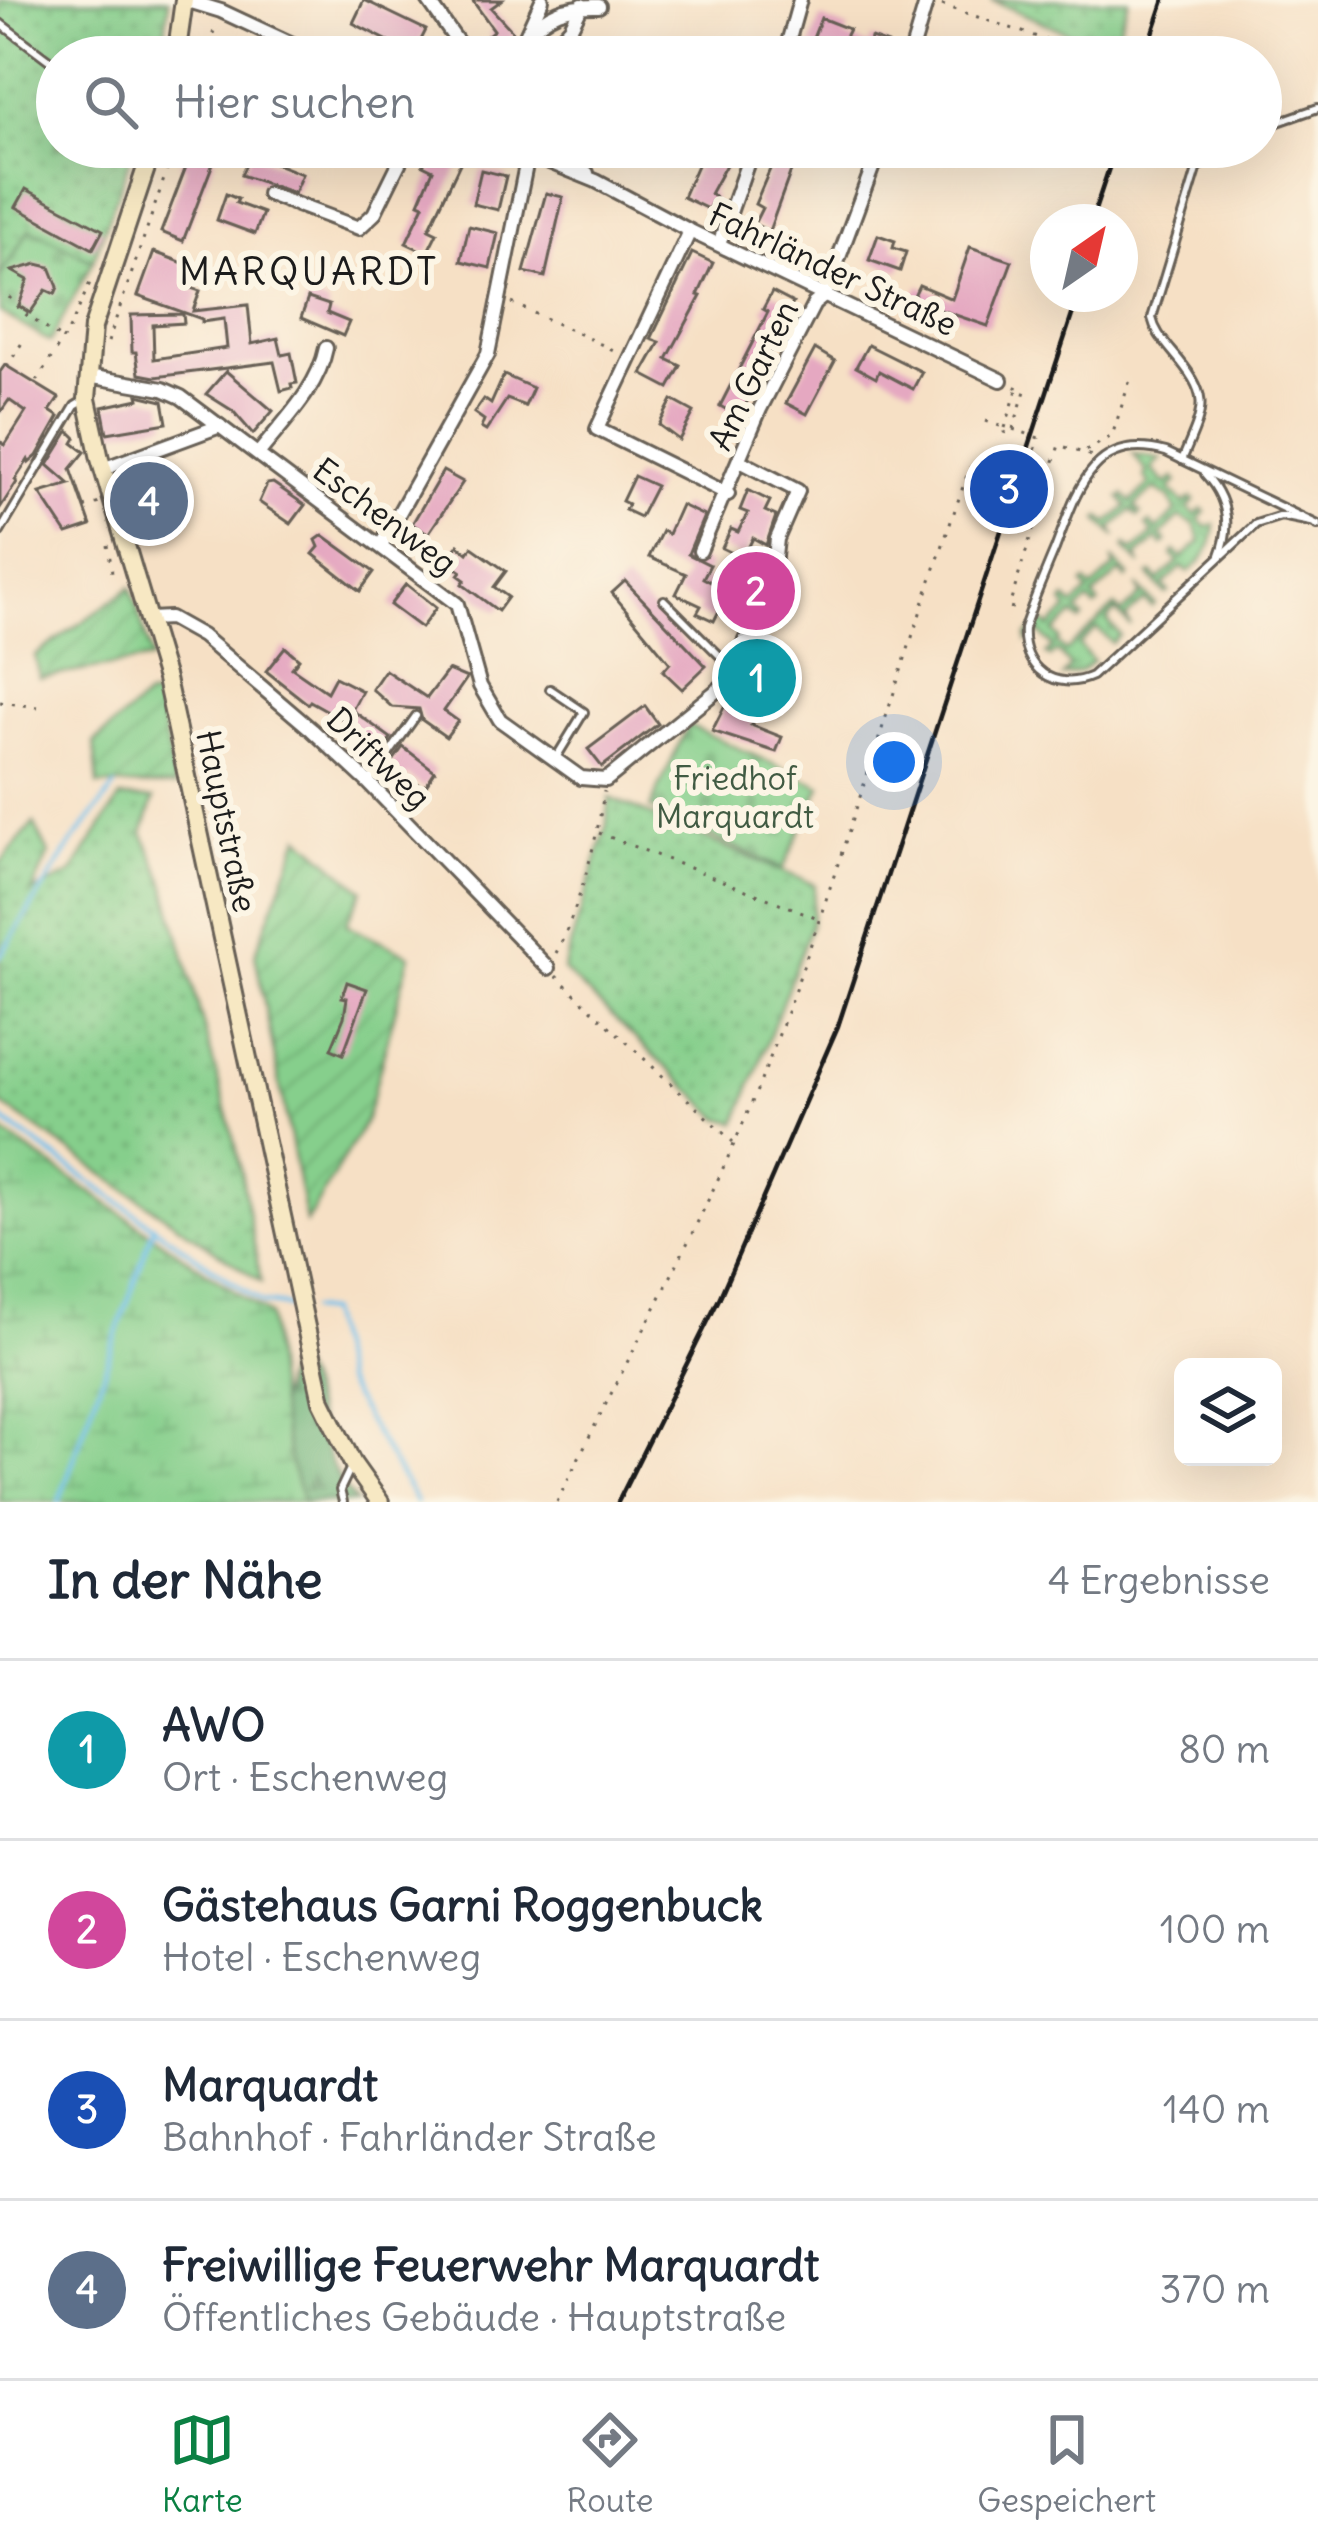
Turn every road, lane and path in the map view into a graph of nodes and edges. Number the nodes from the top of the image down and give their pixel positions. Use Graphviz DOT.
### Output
graph roads {
  1 [pos="185,0"];
  2 [pos="429,0"];
  3 [pos="542,0"];
  4 [pos="800,0"];
  5 [pos="927,1"];
  6 [pos="582,5"];
  7 [pos="599,6"];
  8 [pos="221,11"];
  9 [pos="0,23"];
  10 [pos="179,36"];
  11 [pos="213,36"];
  12 [pos="275,36"];
  13 [pos="454,36"];
  14 [pos="526,36"];
  15 [pos="563,36"];
  16 [pos="790,36"];
  17 [pos="916,36"];
  18 [pos="1033,36"];
  19 [pos="36,50"];
  20 [pos="1318,108"];
  21 [pos="1282,121"];
  22 [pos="146,168"];
  23 [pos="168,168"];
  24 [pos="397,168"];
  25 [pos="525,168"];
  26 [pos="563,168"];
  27 [pos="581,168"];
  28 [pos="746,168"];
  29 [pos="872,168"];
  30 [pos="1199,168"];
  31 [pos="596,181"];
  32 [pos="268,194"];
  33 [pos="690,231"];
  34 [pos="719,244"];
  35 [pos="95,271"];
  36 [pos="825,295"];
  37 [pos="9,297"];
  38 [pos="500,297"];
  39 [pos="26,338"];
  40 [pos="63,340"];
  41 [pos="326,348"];
  42 [pos="630,358"];
  43 [pos="7,367"];
  44 [pos="90,377"];
  45 [pos="1000,380"];
  46 [pos="1130,380"];
  47 [pos="37,381"];
  48 [pos="1017,388"];
  49 [pos="87,399"];
  50 [pos="986,421"];
  51 [pos="220,426"];
  52 [pos="1005,428"];
  53 [pos="1014,436"];
  54 [pos="1084,453"];
  55 [pos="257,454"];
  56 [pos="1091,455"];
  57 [pos="1182,460"];
  58 [pos="740,461"];
  59 [pos="970,467"];
  60 [pos="103,470"];
  61 [pos="1048,480"];
  62 [pos="728,494"];
  63 [pos="1043,496"];
  64 [pos="1055,502"];
  65 [pos="1315,523"];
  66 [pos="0,532"];
  67 [pos="381,544"];
  68 [pos="700,550"];
  69 [pos="1026,551"];
  70 [pos="1034,555"];
  71 [pos="1211,567"];
  72 [pos="664,600"];
  73 [pos="1013,608"];
  74 [pos="151,619"];
  75 [pos="733,668"];
  76 [pos="550,689"];
  77 [pos="0,702"];
  78 [pos="38,706"];
  79 [pos="416,716"];
  80 [pos="554,761"];
  81 [pos="606,780"];
  82 [pos="368,782"];
  83 [pos="597,832"];
  84 [pos="818,918"];
  85 [pos="548,968"];
  86 [pos="734,1143"];
  87 [pos="353,1464"];
  88 [pos="343,1502"];
  89 [pos="380,1502"];
  90 [pos="557,1502"];
  1 -- 8 [label="street"];
  1 -- 10 [label="street"];
  2 -- 13 [label="street"];
  3 -- 14 [label="street"];
  4 -- 16 [label="street"];
  5 -- 17 [label="street"];
  5 -- 18 [label="path"];
  6 -- 7 [label="street"];
  6 -- 14 [label="street"];
  6 -- 15 [label="street"];
  8 -- 11 [label="path"];
  8 -- 12 [label="street"];
  9 -- 19 [label="lane"];
  20 -- 21 [label="lane"];
  22 -- 44 [label="street, Hauptstraße"];
  23 -- 44 [label="path"];
  24 -- 32 [label="street"];
  25 -- 38 [label="street"];
  26 -- 31 [label="street, Fahrländer Straße"];
  27 -- 31 [label="street"];
  28 -- 34 [label="street"];
  29 -- 36 [label="street, Am Garten"];
  30 -- 57 [label="lane"];
  31 -- 33 [label="street, Fahrländer Straße"];
  33 -- 34 [label="street, Fahrländer Straße"];
  33 -- 42 [label="street, Am Garten"];
  34 -- 36 [label="street, Fahrländer Straße"];
  35 -- 40 [label="path"];
  36 -- 45 [label="street, Fahrländer Straße"];
  36 -- 58 [label="street, Am Garten"];
  37 -- 40 [label="path"];
  38 -- 42 [label="path"];
  38 -- 67 [label="street"];
  39 -- 43 [label="path"];
  40 -- 47 [label="path"];
  41 -- 55 [label="street"];
  42 -- 62 [label="street, Am Garten"];
  44 -- 49 [label="street, Hauptstraße"];
  44 -- 51 [label="street, Eschenweg"];
  45 -- 48 [label="path"];
  46 -- 54 [label="path"];
  48 -- 52 [label="path"];
  48 -- 61 [label="path, bridge"];
  49 -- 60 [label="street, Hauptstraße"];
  49 -- 66 [label="lane"];
  50 -- 52 [label="path"];
  51 -- 55 [label="street, Eschenweg"];
  51 -- 60 [label="street"];
  52 -- 53 [label="path"];
  54 -- 56 [label="path"];
  54 -- 61 [label="path"];
  55 -- 67 [label="street, Eschenweg"];
  57 -- 65 [label="lane"];
  57 -- 71 [label="lane"];
  57 -- 71 [label="lane"];
  58 -- 62 [label="street, Am Garten"];
  58 -- 75 [label="street"];
  59 -- 84 [label="path"];
  60 -- 74 [label="street, Hauptstraße"];
  61 -- 63 [label="path"];
  62 -- 68 [label="street, Am Garten"];
  63 -- 64 [label="path"];
  63 -- 69 [label="path"];
  65 -- 71 [label="lane"];
  67 -- 80 [label="street, Eschenweg"];
  69 -- 70 [label="path"];
  69 -- 73 [label="path"];
  72 -- 75 [label="lane"];
  74 -- 82 [label="street, Driftweg"];
  74 -- 87 [label="street, Hauptstraße"];
  75 -- 81 [label="street"];
  76 -- 80 [label="lane"];
  77 -- 78 [label="path"];
  79 -- 82 [label="lane"];
  80 -- 81 [label="street, Eschenweg"];
  81 -- 83 [label="path"];
  82 -- 85 [label="street, Driftweg"];
  83 -- 84 [label="path"];
  83 -- 85 [label="path"];
  84 -- 86 [label="path"];
  85 -- 86 [label="path"];
  86 -- 90 [label="path"];
  87 -- 88 [label="lane"];
  87 -- 89 [label="street, Hauptstraße"];
}
